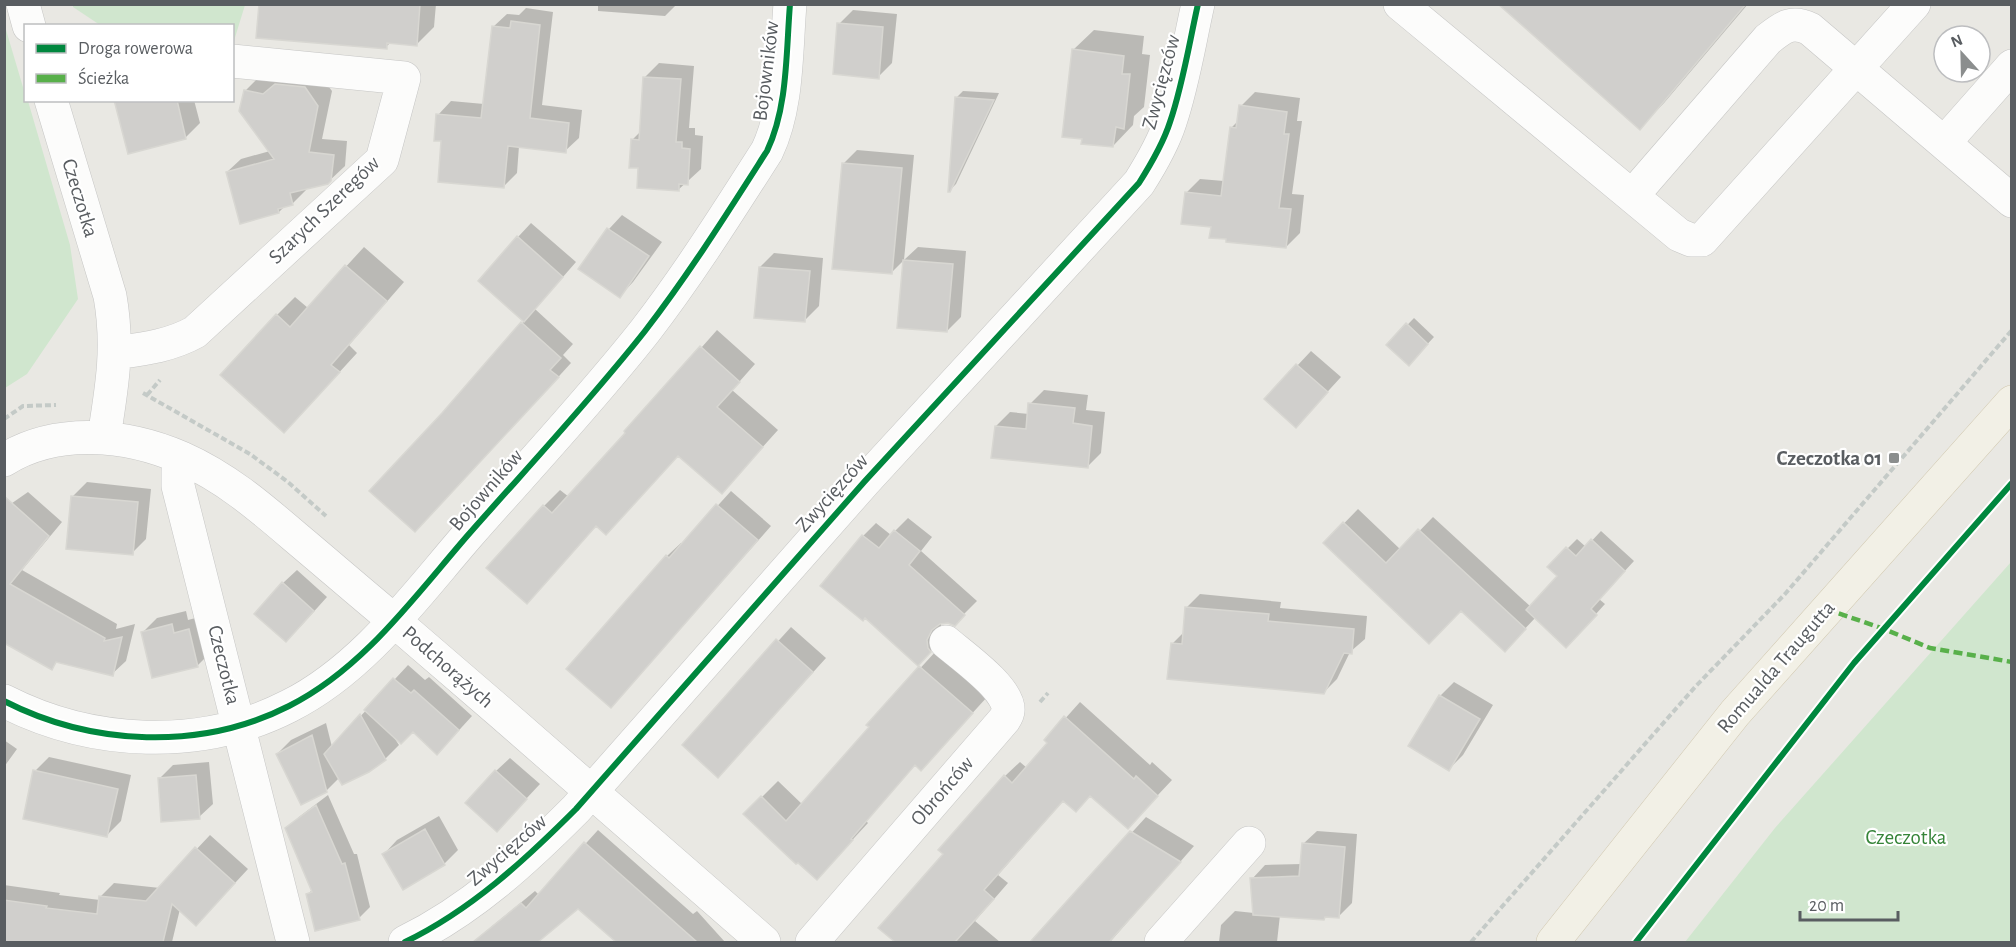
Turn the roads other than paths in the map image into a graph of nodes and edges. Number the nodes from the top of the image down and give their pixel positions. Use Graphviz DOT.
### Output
graph roads {
  1 [pos="23,4"];
  2 [pos="790,4"];
  3 [pos="1198,4"];
  4 [pos="1400,4"];
  5 [pos="1914,4"];
  6 [pos="28,24"];
  7 [pos="234,61"];
  8 [pos="2012,66"];
  9 [pos="1857,68"];
  10 [pos="52,102"];
  11 [pos="1944,143"];
  12 [pos="1632,196"];
  13 [pos="2012,201"];
  14 [pos="116,353"];
  15 [pos="2012,402"];
  16 [pos="104,437"];
  17 [pos="181,458"];
  18 [pos="4,460"];
  19 [pos="393,621"];
  20 [pos="946,642"];
  21 [pos="4,701"];
  22 [pos="239,726"];
  23 [pos="591,791"];
  24 [pos="1249,843"];
  25 [pos="293,942"];
  26 [pos="405,942"];
  27 [pos="764,942"];
  28 [pos="812,942"];
  29 [pos="1161,942"];
  30 [pos="1553,942"];
  1 -- 6 [label="street"];
  2 -- 19 [label="street, Bojowników"];
  3 -- 23 [label="street, Zwycięzców"];
  4 -- 12 [label="street"];
  5 -- 9 [label="street"];
  7 -- 14 [label="street, Szarych Szeregów"];
  8 -- 11 [label="street"];
  9 -- 11 [label="street"];
  9 -- 12 [label="street"];
  9 -- 12 [label="street"];
  10 -- 14 [label="street, Czeczotka"];
  11 -- 13 [label="street"];
  14 -- 16 [label="street, Czeczotka"];
  15 -- 30 [label="main road, Romualda Traugutta"];
  16 -- 17 [label="street, Podchorążych"];
  16 -- 18 [label="street, Podchorążych"];
  17 -- 19 [label="street, Podchorążych"];
  17 -- 22 [label="street, Czeczotka"];
  19 -- 22 [label="street, Bojowników"];
  19 -- 23 [label="street, Podchorążych"];
  20 -- 28 [label="street, Obrońców"];
  21 -- 22 [label="street, Bojowników"];
  22 -- 25 [label="street, Czeczotka"];
  23 -- 26 [label="street, Zwycięzców"];
  23 -- 27 [label="street, Podchorążych"];
  24 -- 29 [label="street"];
}
